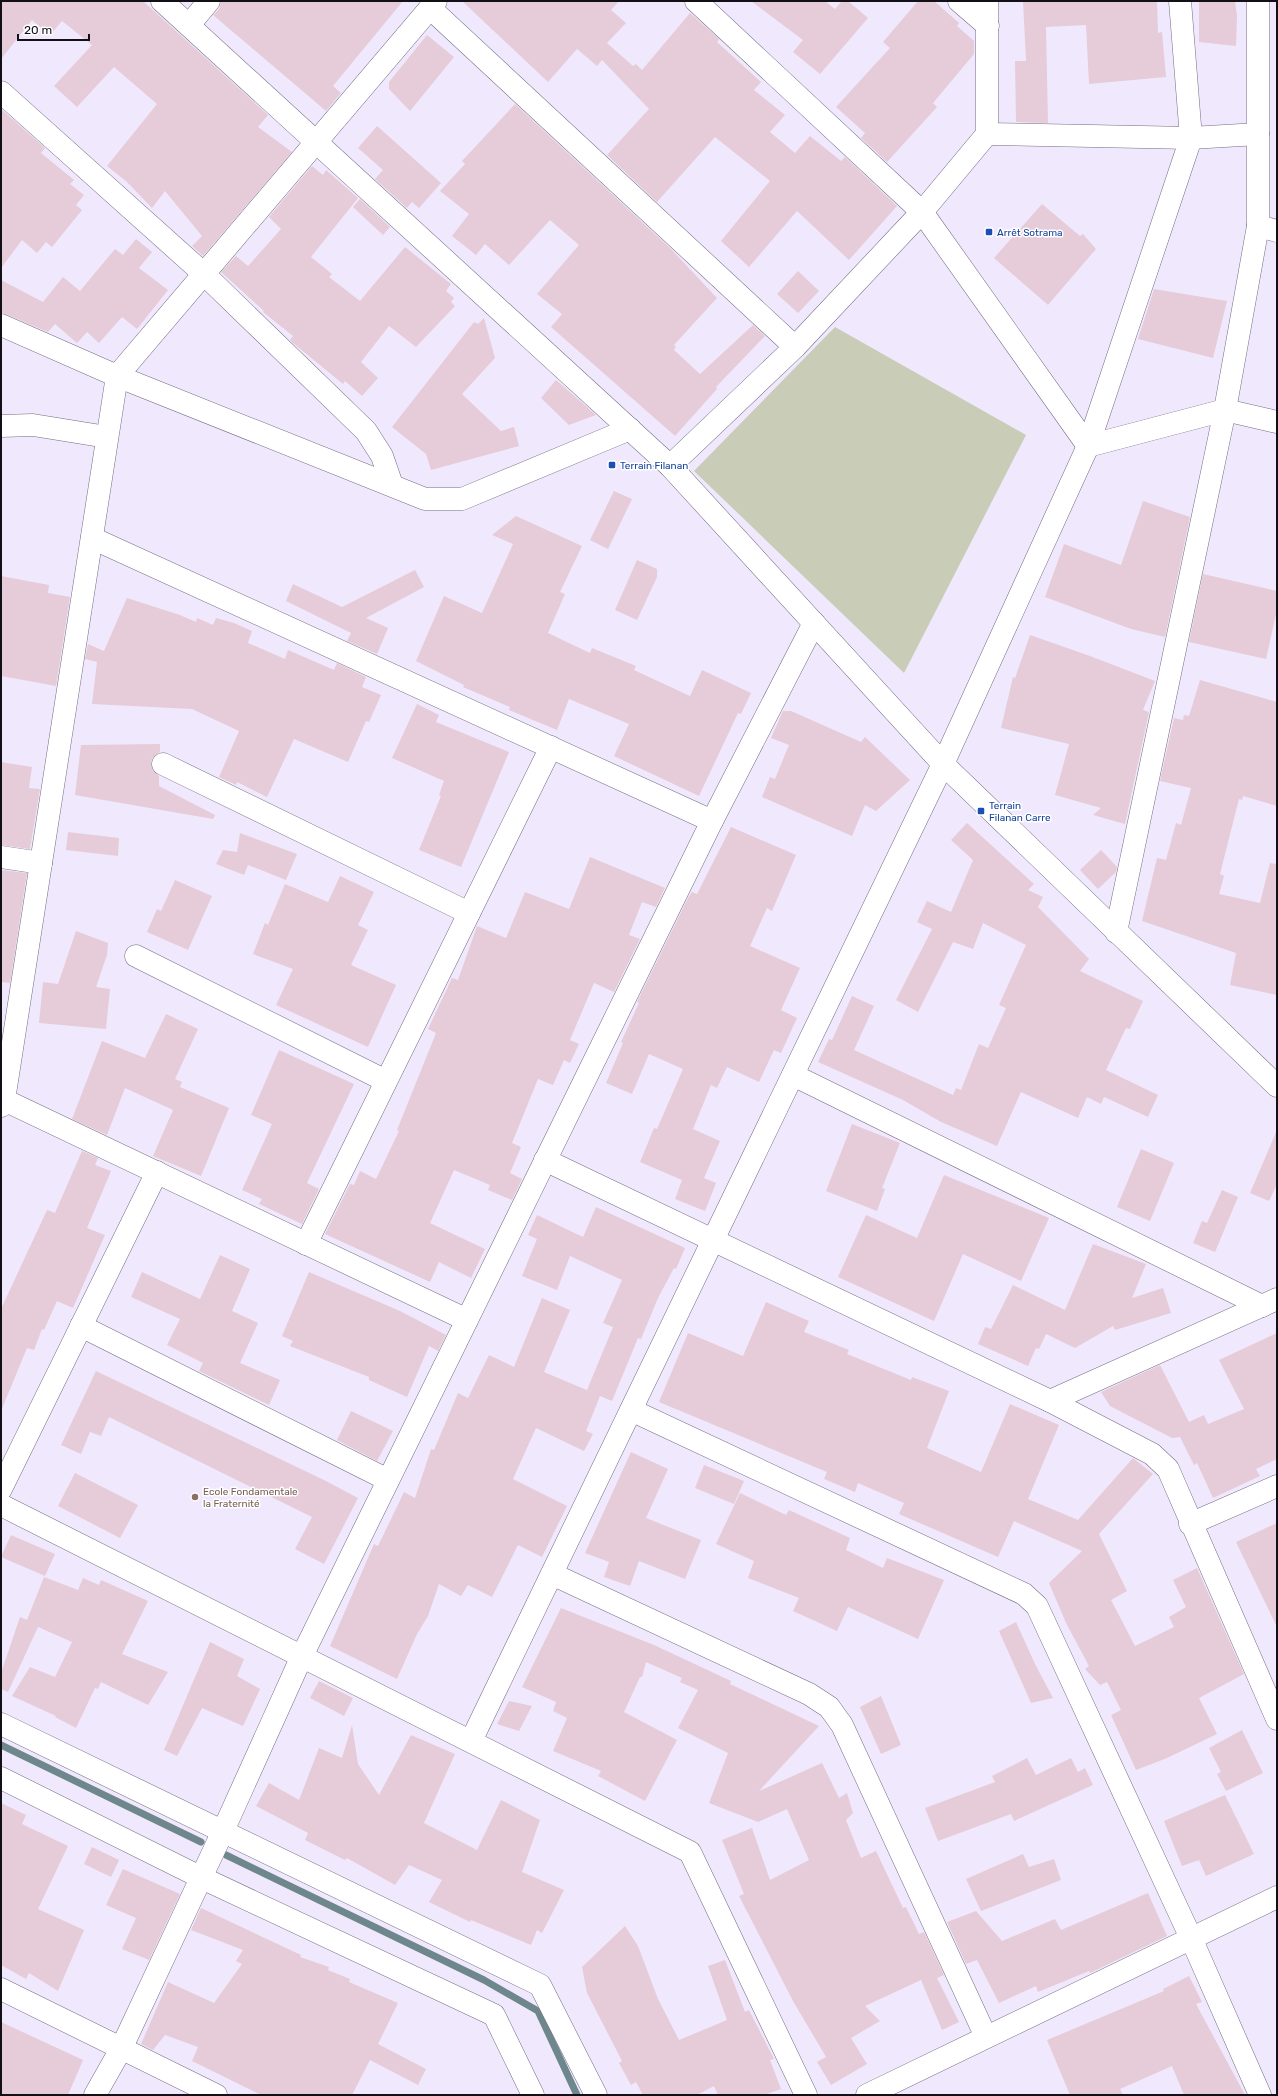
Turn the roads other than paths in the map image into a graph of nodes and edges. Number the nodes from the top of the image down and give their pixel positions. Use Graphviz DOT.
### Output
graph roads {
  1 [pos="162,1"];
  2 [pos="209,1"];
  3 [pos="696,1"];
  4 [pos="959,1"];
  5 [pos="987,1"];
  6 [pos="1180,1"];
  7 [pos="1258,1"];
  8 [pos="433,5"];
  9 [pos="189,25"];
  10 [pos="988,26"];
  11 [pos="1,92"];
  12 [pos="987,134"];
  13 [pos="1258,134"];
  14 [pos="1190,138"];
  15 [pos="316,142"];
  16 [pos="922,212"];
  17 [pos="1267,229"];
  18 [pos="204,274"];
  19 [pos="1,325"];
  20 [pos="795,347"];
  21 [pos="117,376"];
  22 [pos="1225,410"];
  23 [pos="1277,422"];
  24 [pos="1,426"];
  25 [pos="630,429"];
  26 [pos="107,437"];
  27 [pos="1088,446"];
  28 [pos="670,466"];
  29 [pos="392,485"];
  30 [pos="92,538"];
  31 [pos="814,623"];
  32 [pos="551,747"];
  33 [pos="163,764"];
  34 [pos="943,764"];
  35 [pos="712,821"];
  36 [pos="1,857"];
  37 [pos="41,863"];
  38 [pos="469,913"];
  39 [pos="1116,932"];
  40 [pos="136,956"];
  41 [pos="793,1075"];
  42 [pos="386,1081"];
  43 [pos="1277,1086"];
  44 [pos="3,1103"];
  45 [pos="545,1160"];
  46 [pos="157,1172"];
  47 [pos="713,1241"];
  48 [pos="306,1244"];
  49 [pos="1269,1303"];
  50 [pos="467,1320"];
  51 [pos="81,1326"];
  52 [pos="1050,1401"];
  53 [pos="631,1410"];
  54 [pos="388,1480"];
  55 [pos="1277,1486"];
  56 [pos="1,1488"];
  57 [pos="1,1505"];
  58 [pos="1190,1524"];
  59 [pos="552,1574"];
  60 [pos="302,1656"];
  61 [pos="1276,1713"];
  62 [pos="1,1724"];
  63 [pos="471,1741"];
  64 [pos="1,1778"];
  65 [pos="223,1831"];
  66 [pos="200,1877"];
  67 [pos="1277,1897"];
  68 [pos="1191,1938"];
  69 [pos="1,1989"];
  70 [pos="986,2037"];
  71 [pos="120,2049"];
  72 [pos="95,2095"];
  73 [pos="216,2095"];
  74 [pos="533,2095"];
  75 [pos="596,2095"];
  76 [pos="806,2095"];
  77 [pos="867,2095"];
  78 [pos="1260,2095"];
  1 -- 9 [label="street"];
  2 -- 9 [label="street"];
  3 -- 16 [label="street"];
  4 -- 10 [label="street"];
  5 -- 10 [label="street"];
  6 -- 14 [label="street"];
  7 -- 13 [label="street"];
  8 -- 15 [label="street"];
  8 -- 20 [label="street"];
  9 -- 15 [label="street"];
  10 -- 12 [label="street"];
  11 -- 18 [label="street"];
  12 -- 14 [label="street"];
  12 -- 16 [label="street"];
  13 -- 14 [label="street"];
  13 -- 17 [label="street"];
  14 -- 27 [label="street"];
  15 -- 18 [label="street"];
  15 -- 25 [label="street"];
  16 -- 20 [label="street"];
  16 -- 27 [label="street"];
  17 -- 22 [label="street"];
  18 -- 21 [label="street"];
  18 -- 29 [label="street"];
  19 -- 21 [label="street"];
  20 -- 28 [label="street"];
  21 -- 26 [label="street"];
  21 -- 29 [label="street"];
  22 -- 23 [label="street"];
  22 -- 27 [label="street"];
  22 -- 39 [label="street"];
  24 -- 26 [label="street"];
  25 -- 28 [label="street"];
  25 -- 29 [label="street"];
  26 -- 30 [label="street"];
  27 -- 34 [label="street"];
  28 -- 31 [label="street"];
  30 -- 32 [label="street"];
  30 -- 37 [label="street"];
  31 -- 34 [label="street"];
  31 -- 35 [label="street"];
  32 -- 35 [label="street"];
  32 -- 38 [label="street"];
  33 -- 38 [label="street"];
  34 -- 39 [label="street"];
  34 -- 41 [label="street"];
  35 -- 45 [label="street"];
  36 -- 37 [label="street"];
  37 -- 44 [label="street"];
  38 -- 42 [label="street"];
  39 -- 43 [label="street"];
  40 -- 42 [label="street"];
  41 -- 47 [label="street"];
  41 -- 49 [label="street"];
  42 -- 48 [label="street"];
  44 -- 46 [label="street"];
  45 -- 47 [label="street"];
  45 -- 50 [label="street"];
  46 -- 48 [label="street"];
  46 -- 51 [label="street"];
  47 -- 52 [label="street"];
  47 -- 53 [label="street"];
  48 -- 50 [label="street"];
  49 -- 52 [label="street"];
  50 -- 54 [label="street"];
  51 -- 54 [label="street"];
  51 -- 56 [label="street"];
  52 -- 58 [label="street"];
  53 -- 59 [label="street"];
  53 -- 68 [label="street"];
  54 -- 60 [label="street"];
  55 -- 58 [label="street"];
  57 -- 60 [label="street"];
  58 -- 61 [label="street"];
  59 -- 63 [label="street"];
  59 -- 70 [label="street"];
  60 -- 63 [label="street"];
  60 -- 65 [label="street"];
  62 -- 65 [label="street"];
  63 -- 76 [label="street"];
  64 -- 66 [label="street"];
  65 -- 66 [label="street"];
  65 -- 75 [label="street"];
  66 -- 71 [label="street"];
  66 -- 74 [label="street"];
  67 -- 68 [label="street"];
  68 -- 70 [label="street"];
  68 -- 78 [label="street"];
  69 -- 71 [label="street"];
  70 -- 77 [label="street"];
  71 -- 72 [label="street"];
  71 -- 73 [label="street"];
}
